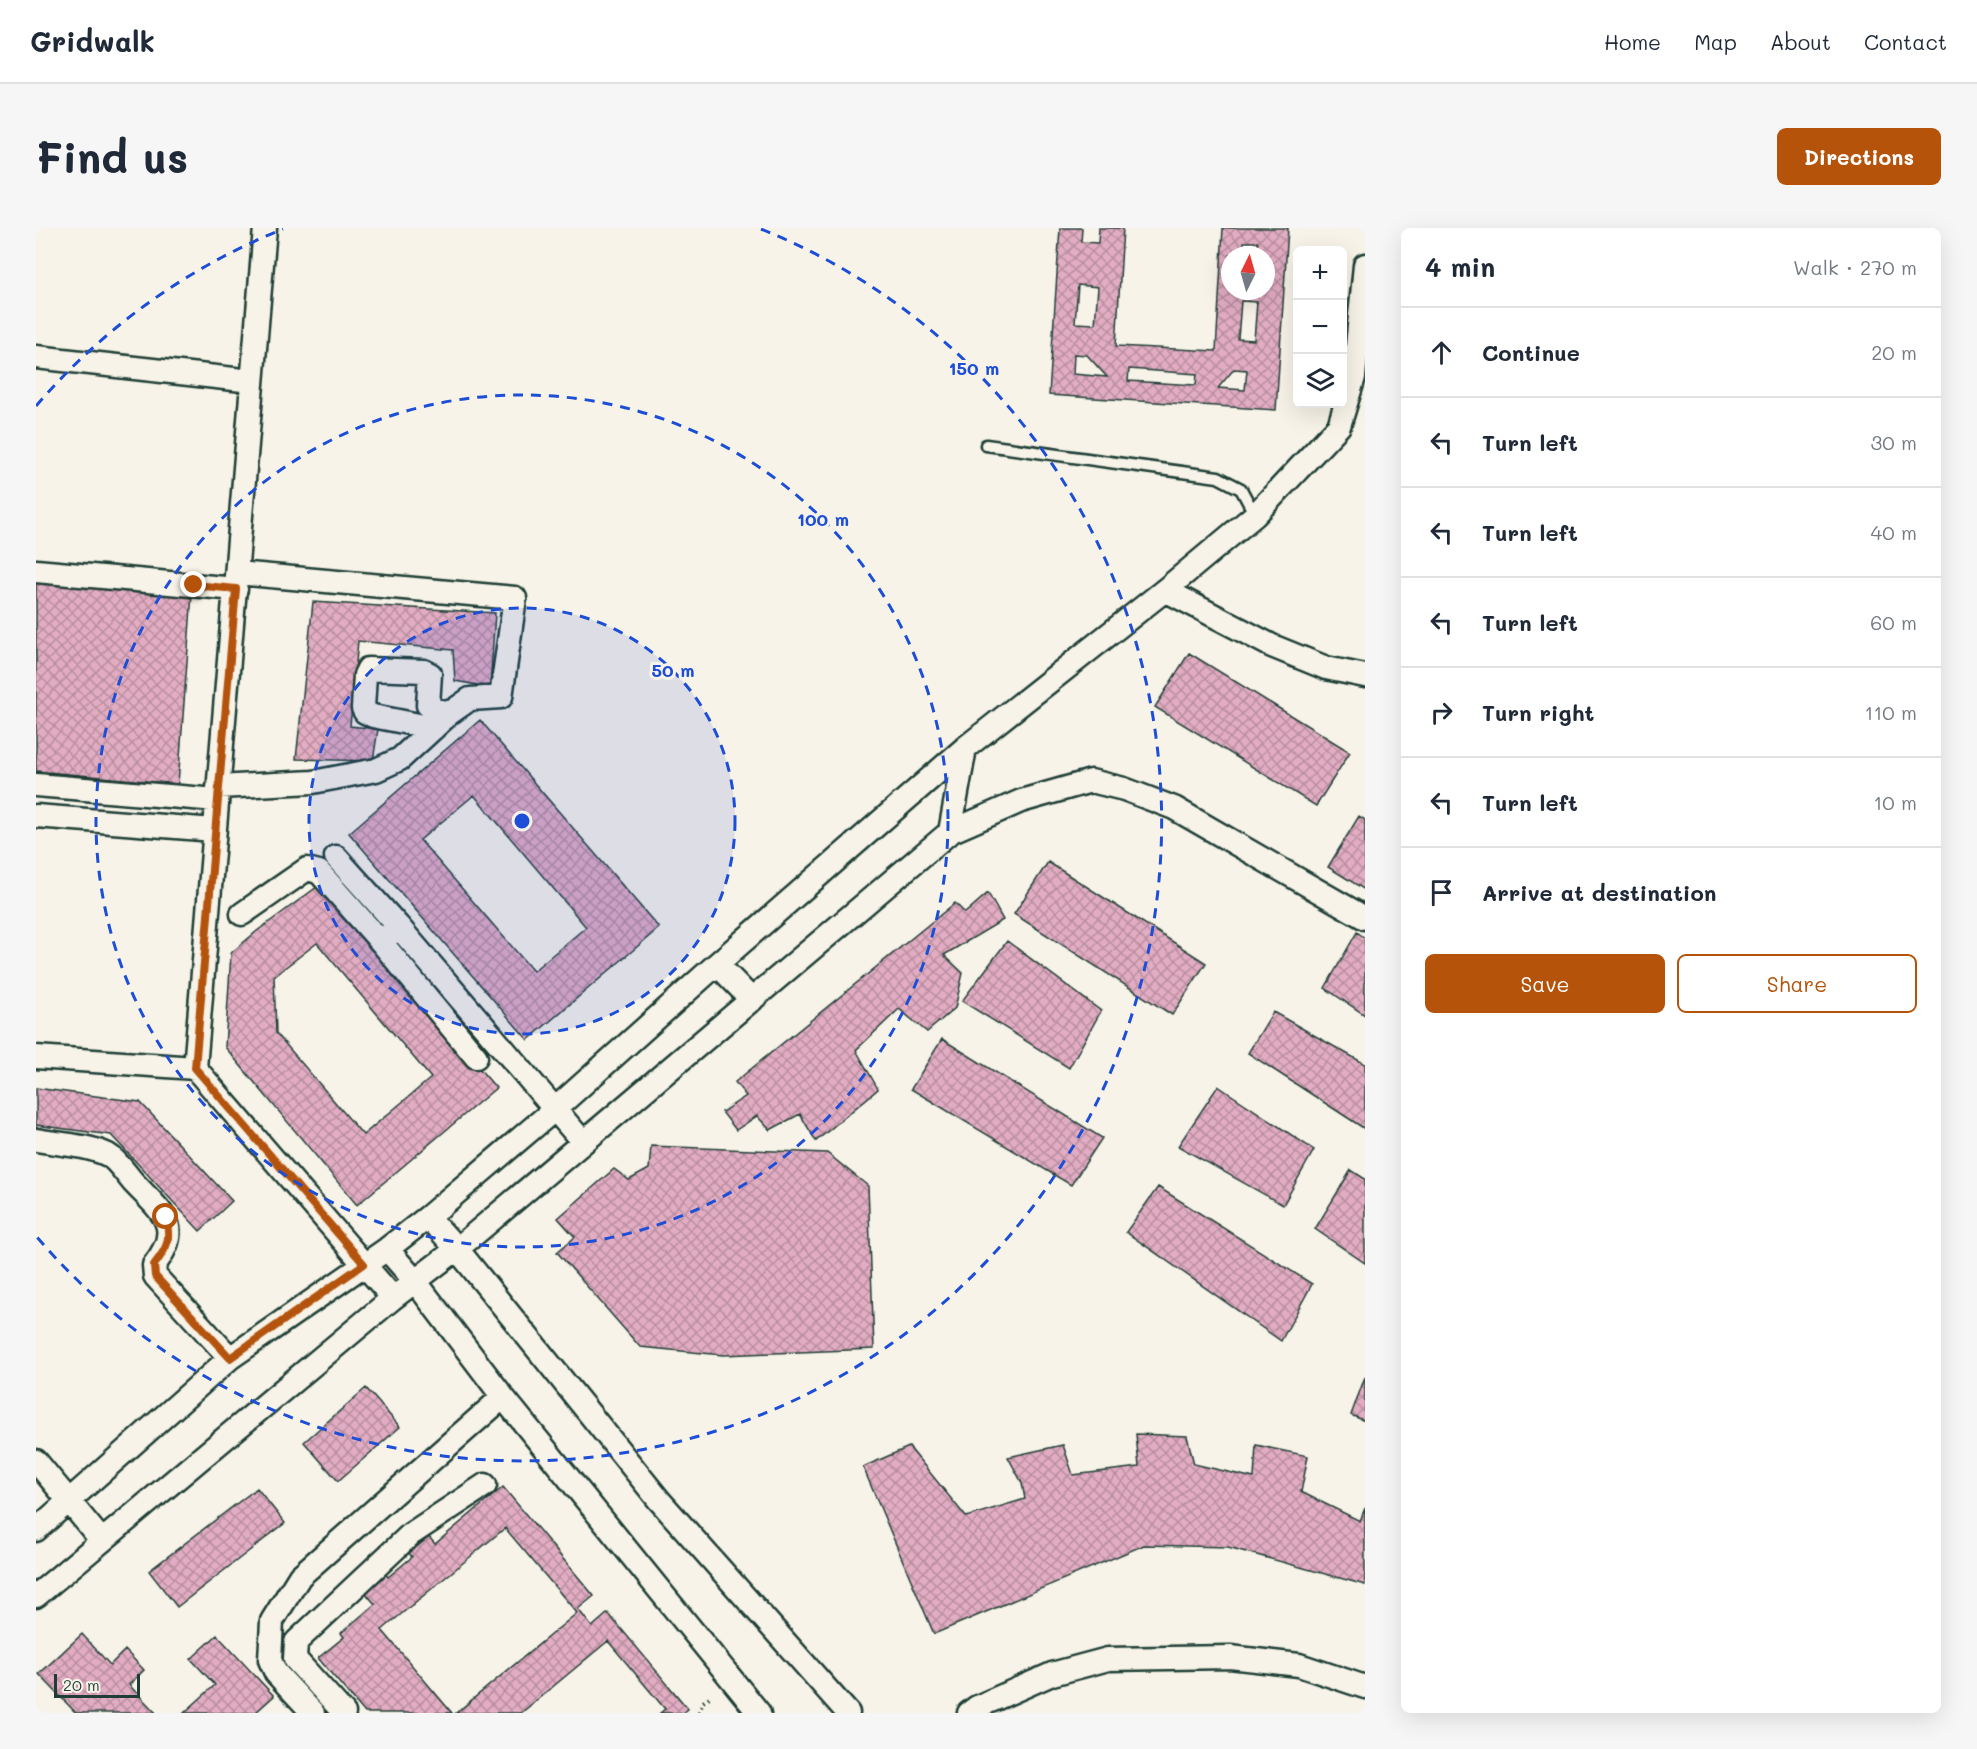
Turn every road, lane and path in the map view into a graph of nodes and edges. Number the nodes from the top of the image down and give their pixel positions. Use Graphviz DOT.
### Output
graph roads {
  1 [pos="266,228"];
  2 [pos="1365,265"];
  3 [pos="36,357"];
  4 [pos="252,381"];
  5 [pos="986,445"];
  6 [pos="1255,515"];
  7 [pos="36,571"];
  8 [pos="237,581"];
  9 [pos="1165,591"];
  10 [pos="1365,676"];
  11 [pos="965,748"];
  12 [pos="36,785"];
  13 [pos="217,793"];
  14 [pos="36,816"];
  15 [pos="214,831"];
  16 [pos="950,832"];
  17 [pos="336,857"];
  18 [pos="242,914"];
  19 [pos="1365,918"];
  20 [pos="398,926"];
  21 [pos="382,943"];
  22 [pos="717,964"];
  23 [pos="752,1000"];
  24 [pos="36,1057"];
  25 [pos="476,1057"];
  26 [pos="195,1068"];
  27 [pos="555,1109"];
  28 [pos="36,1140"];
  29 [pos="583,1142"];
  30 [pos="428,1217"];
  31 [pos="387,1249"];
  32 [pos="457,1249"];
  33 [pos="364,1264"];
  34 [pos="415,1281"];
  35 [pos="393,1298"];
  36 [pos="230,1358"];
  37 [pos="503,1397"];
  38 [pos="36,1461"];
  39 [pos="485,1485"];
  40 [pos="69,1503"];
  41 [pos="36,1530"];
  42 [pos="102,1541"];
  43 [pos="36,1596"];
  44 [pos="1365,1687"];
  45 [pos="314,1713"];
  46 [pos="344,1713"];
  47 [pos="759,1713"];
  48 [pos="848,1713"];
  49 [pos="969,1713"];
  1 -- 4 [label="street"];
  2 -- 6 [label="street"];
  3 -- 4 [label="street"];
  4 -- 8 [label="street"];
  5 -- 6 [label="lane"];
  6 -- 9 [label="street"];
  7 -- 8 [label="street"];
  8 -- 13 [label="street"];
  8 -- 13 [label="street"];
  9 -- 10 [label="street"];
  9 -- 11 [label="street"];
  11 -- 16 [label="street"];
  11 -- 22 [label="street"];
  12 -- 13 [label="street"];
  13 -- 15 [label="street"];
  14 -- 15 [label="street"];
  15 -- 26 [label="street"];
  16 -- 19 [label="street"];
  16 -- 23 [label="street"];
  17 -- 20 [label="street"];
  18 -- 21 [label="street"];
  20 -- 21 [label="street"];
  20 -- 27 [label="street"];
  21 -- 25 [label="street"];
  22 -- 23 [label="street"];
  22 -- 27 [label="street"];
  23 -- 29 [label="street"];
  24 -- 26 [label="street"];
  26 -- 33 [label="street"];
  27 -- 29 [label="street"];
  27 -- 30 [label="street"];
  28 -- 36 [label="street"];
  29 -- 32 [label="street"];
  30 -- 31 [label="street"];
  30 -- 32 [label="street"];
  31 -- 33 [label="street"];
  31 -- 34 [label="street"];
  32 -- 34 [label="street"];
  32 -- 48 [label="street"];
  33 -- 35 [label="street"];
  33 -- 36 [label="street"];
  34 -- 35 [label="street"];
  34 -- 37 [label="street"];
  35 -- 42 [label="street"];
  36 -- 40 [label="street"];
  37 -- 45 [label="street"];
  37 -- 47 [label="street"];
  38 -- 40 [label="street"];
  39 -- 46 [label="street"];
  40 -- 41 [label="street"];
  40 -- 42 [label="street"];
  42 -- 43 [label="street"];
  44 -- 49 [label="street"];
}
